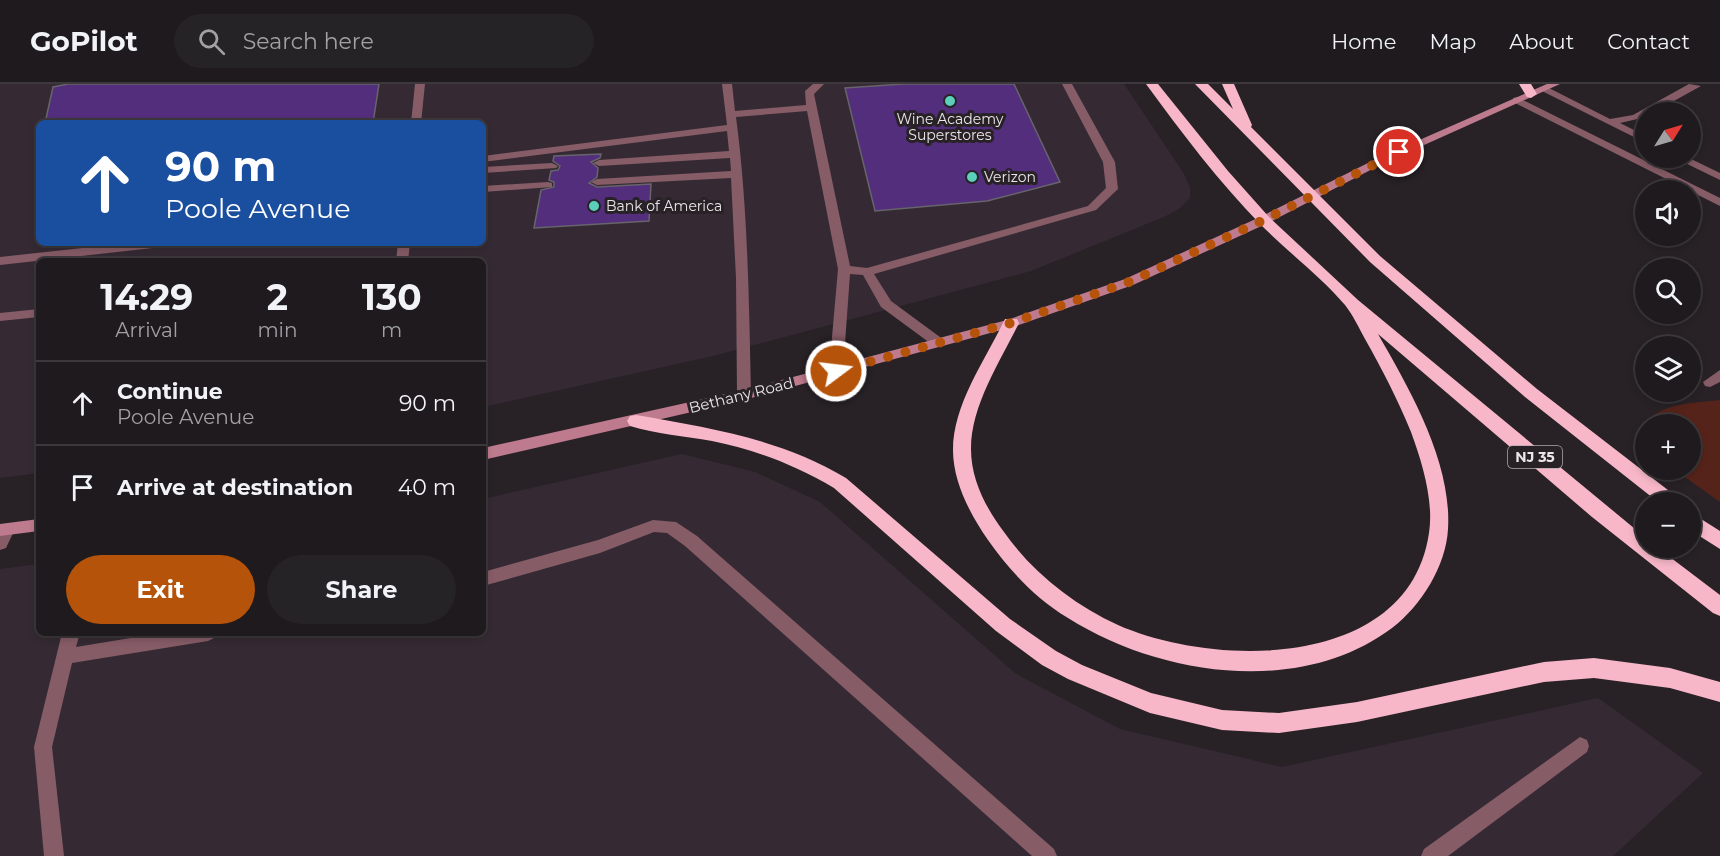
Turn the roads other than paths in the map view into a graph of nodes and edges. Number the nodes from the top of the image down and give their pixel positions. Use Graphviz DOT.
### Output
graph roads {
  1 [pos="420,84"];
  2 [pos="727,84"];
  3 [pos="819,84"];
  4 [pos="1067,84"];
  5 [pos="1152,84"];
  6 [pos="1201,84"];
  7 [pos="1228,84"];
  8 [pos="1555,84"];
  9 [pos="1694,84"];
  10 [pos="1528,89"];
  11 [pos="1543,89"];
  12 [pos="1517,100"];
  13 [pos="1666,102"];
  14 [pos="812,108"];
  15 [pos="731,114"];
  16 [pos="1635,118"];
  17 [pos="416,120"];
  18 [pos="1609,122"];
  19 [pos="733,128"];
  20 [pos="1250,135"];
  21 [pos="1635,135"];
  22 [pos="486,159"];
  23 [pos="735,164"];
  24 [pos="1701,168"];
  25 [pos="486,170"];
  26 [pos="550,175"];
  27 [pos="1720,177"];
  28 [pos="486,179"];
  29 [pos="486,188"];
  30 [pos="1314,196"];
  31 [pos="1720,203"];
  32 [pos="1264,220"];
  33 [pos="135,246"];
  34 [pos="0,261"];
  35 [pos="844,269"];
  36 [pos="867,272"];
  37 [pos="1353,304"];
  38 [pos="36,313"];
  39 [pos="0,317"];
  40 [pos="1011,323"];
  41 [pos="939,343"];
  42 [pos="836,371"];
  43 [pos="744,395"];
  44 [pos="636,421"];
  45 [pos="486,453"];
  46 [pos="1657,492"];
  47 [pos="36,526"];
  48 [pos="1701,527"];
  49 [pos="2,534"];
  50 [pos="1720,541"];
  51 [pos="486,578"];
  52 [pos="1720,607"];
  53 [pos="70,636"];
  54 [pos="190,636"];
  55 [pos="67,656"];
  56 [pos="1720,692"];
  57 [pos="1580,746"];
  58 [pos="54,856"];
  59 [pos="1047,856"];
  60 [pos="1431,856"];
  1 -- 17 [label="lane"];
  2 -- 15 [label="lane"];
  3 -- 14 [label="lane"];
  4 -- 36 [label="lane"];
  5 -- 32 [label="highway, NJ 35"];
  6 -- 20 [label="highway"];
  7 -- 20 [label="highway"];
  8 -- 11 [label="street, Bethany Road"];
  9 -- 13 [label="lane"];
  10 -- 11 [label="street, Bethany Road"];
  10 -- 12 [label="street, Bethany Road"];
  11 -- 18 [label="lane"];
  12 -- 30 [label="street, Bethany Road"];
  12 -- 31 [label="lane"];
  14 -- 15 [label="lane"];
  14 -- 35 [label="lane"];
  15 -- 19 [label="lane"];
  16 -- 18 [label="lane"];
  18 -- 21 [label="lane"];
  19 -- 22 [label="lane"];
  19 -- 23 [label="lane"];
  20 -- 30 [label="highway"];
  23 -- 23 [label="lane"];
  23 -- 43 [label="lane"];
  24 -- 27 [label="lane"];
  25 -- 26 [label="lane"];
  26 -- 28 [label="lane"];
  26 -- 29 [label="lane"];
  30 -- 32 [label="street, Bethany Road"];
  30 -- 46 [label="highway"];
  32 -- 37 [label="highway, NJ 35"];
  32 -- 40 [label="street, Bethany Road"];
  33 -- 34 [label="lane"];
  35 -- 36 [label="lane"];
  35 -- 42 [label="lane"];
  36 -- 41 [label="lane"];
  37 -- 40 [label="highway"];
  37 -- 52 [label="highway, NJ 35"];
  38 -- 39 [label="lane"];
  40 -- 41 [label="street, Bethany Road"];
  41 -- 42 [label="street, Bethany Road"];
  42 -- 43 [label="street, Bethany Road"];
  43 -- 44 [label="street, Bethany Road"];
  44 -- 45 [label="street, Bethany Road"];
  44 -- 56 [label="highway"];
  47 -- 49 [label="street"];
  48 -- 50 [label="highway"];
  51 -- 59 [label="lane"];
  53 -- 55 [label="lane"];
  54 -- 55 [label="lane"];
  55 -- 58 [label="lane"];
  57 -- 60 [label="lane"];
}
